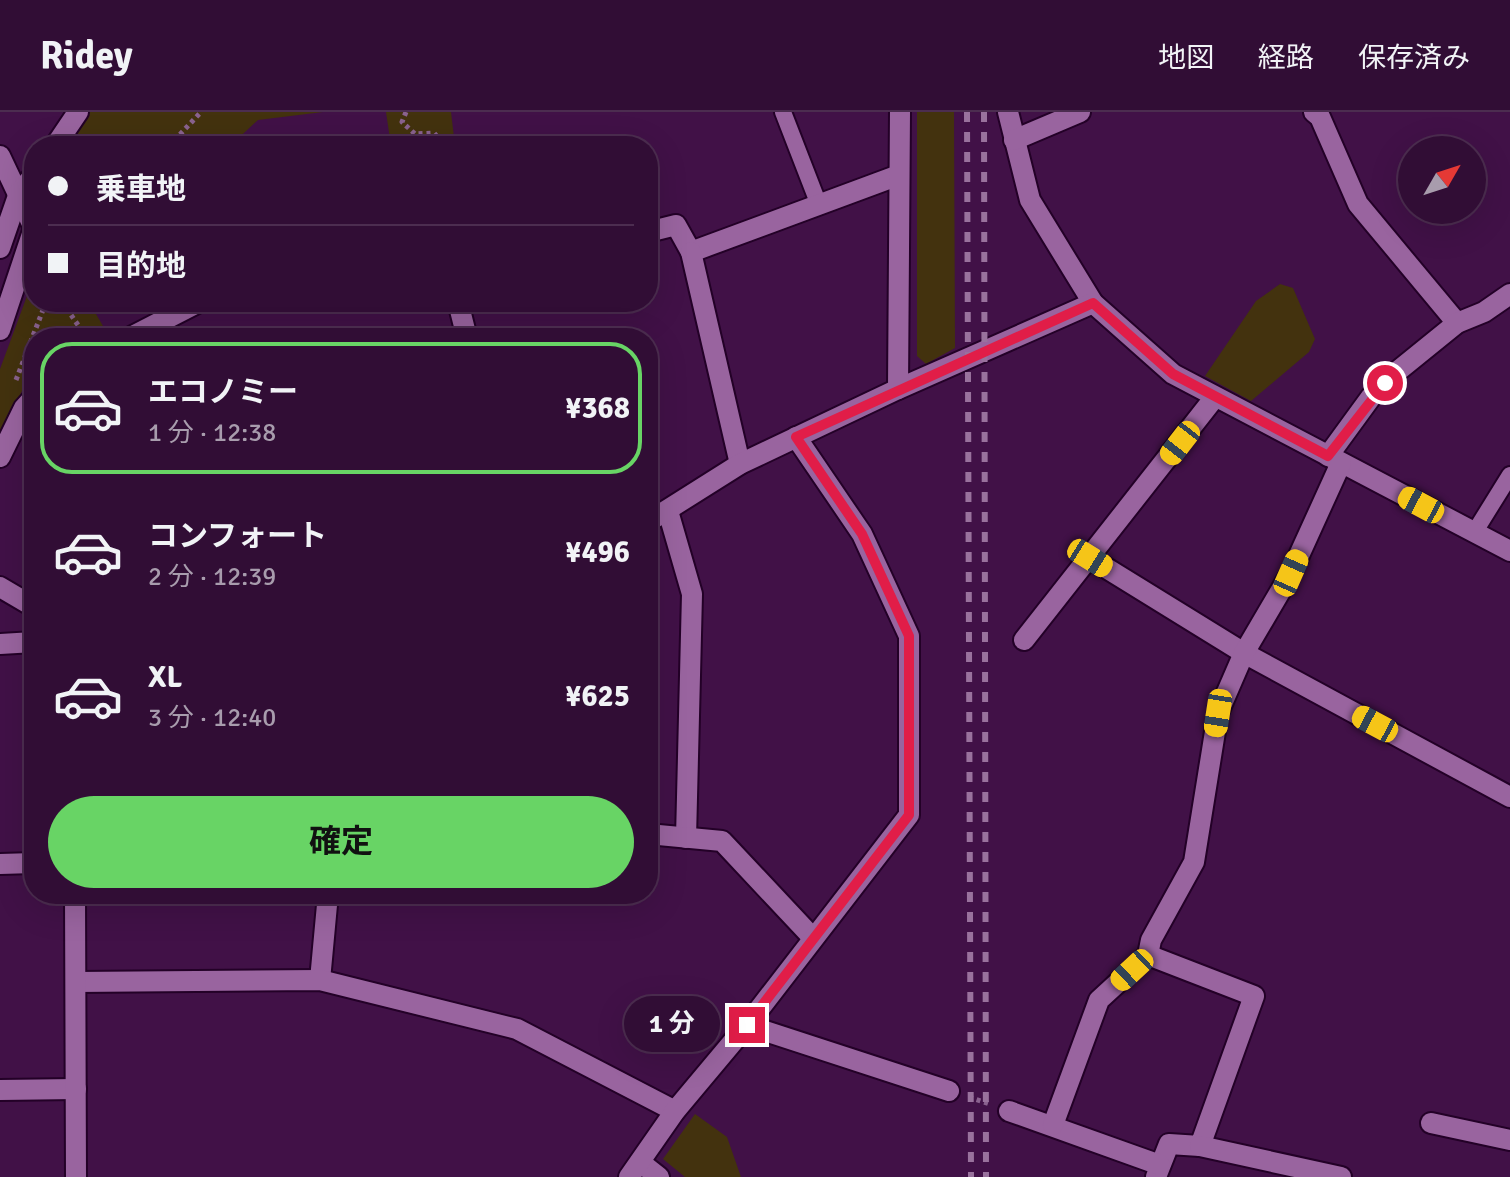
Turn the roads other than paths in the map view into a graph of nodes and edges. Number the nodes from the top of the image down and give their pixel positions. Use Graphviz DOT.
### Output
graph roads {
  1 [pos="78,112"];
  2 [pos="783,112"];
  3 [pos="900,112"];
  4 [pos="1008,112"];
  5 [pos="1080,112"];
  6 [pos="1314,112"];
  7 [pos="62,136"];
  8 [pos="1014,140"];
  9 [pos="0,156"];
  10 [pos="899,175"];
  11 [pos="24,187"];
  12 [pos="19,193"];
  13 [pos="24,205"];
  14 [pos="819,205"];
  15 [pos="658,230"];
  16 [pos="0,248"];
  17 [pos="691,252"];
  18 [pos="24,258"];
  19 [pos="1510,294"];
  20 [pos="1093,303"];
  21 [pos="180,312"];
  22 [pos="1457,323"];
  23 [pos="148,328"];
  24 [pos="0,330"];
  25 [pos="898,389"];
  26 [pos="1215,397"];
  27 [pos="24,413"];
  28 [pos="796,437"];
  29 [pos="0,457"];
  30 [pos="1334,460"];
  31 [pos="740,464"];
  32 [pos="1510,475"];
  33 [pos="668,511"];
  34 [pos="658,516"];
  35 [pos="1474,533"];
  36 [pos="1510,551"];
  37 [pos="1090,558"];
  38 [pos="0,587"];
  39 [pos="24,601"];
  40 [pos="1024,640"];
  41 [pos="24,643"];
  42 [pos="0,644"];
  43 [pos="1244,653"];
  44 [pos="1509,792"];
  45 [pos="658,835"];
  46 [pos="686,838"];
  47 [pos="24,863"];
  48 [pos="0,864"];
  49 [pos="75,904"];
  50 [pos="327,904"];
  51 [pos="813,938"];
  52 [pos="1148,955"];
  53 [pos="320,980"];
  54 [pos="76,982"];
  55 [pos="747,1025"];
  56 [pos="76,1089"];
  57 [pos="0,1090"];
  58 [pos="949,1091"];
  59 [pos="675,1111"];
  60 [pos="1009,1111"];
  61 [pos="1431,1123"];
  62 [pos="1053,1125"];
  63 [pos="1510,1140"];
  64 [pos="1200,1146"];
  65 [pos="635,1170"];
  66 [pos="1158,1171"];
  67 [pos="76,1177"];
  68 [pos="659,1177"];
  69 [pos="1341,1177"];
  1 -- 7 [label="street"];
  2 -- 14 [label="lane"];
  3 -- 10 [label="street"];
  4 -- 8 [label="street"];
  5 -- 8 [label="street"];
  6 -- 22 [label="street"];
  8 -- 20 [label="street"];
  9 -- 12 [label="street"];
  10 -- 14 [label="street"];
  10 -- 25 [label="street"];
  11 -- 12 [label="street"];
  12 -- 13 [label="street"];
  12 -- 16 [label="street"];
  14 -- 17 [label="street"];
  15 -- 17 [label="street"];
  17 -- 31 [label="street"];
  18 -- 24 [label="street"];
  19 -- 22 [label="street"];
  20 -- 25 [label="street"];
  20 -- 26 [label="street"];
  21 -- 23 [label="street"];
  22 -- 30 [label="street"];
  25 -- 28 [label="street"];
  26 -- 30 [label="street"];
  26 -- 37 [label="street"];
  27 -- 29 [label="street"];
  28 -- 31 [label="street"];
  28 -- 51 [label="street"];
  30 -- 35 [label="street"];
  30 -- 43 [label="street"];
  31 -- 33 [label="street"];
  32 -- 35 [label="lane"];
  33 -- 34 [label="street"];
  33 -- 46 [label="street"];
  35 -- 36 [label="street"];
  37 -- 40 [label="street"];
  37 -- 43 [label="street"];
  38 -- 39 [label="street"];
  41 -- 42 [label="street"];
  43 -- 44 [label="street"];
  43 -- 52 [label="street"];
  45 -- 46 [label="street"];
  46 -- 51 [label="street"];
  47 -- 48 [label="street"];
  49 -- 54 [label="street"];
  50 -- 53 [label="street"];
  51 -- 55 [label="street"];
  52 -- 62 [label="street"];
  52 -- 64 [label="street"];
  53 -- 54 [label="street"];
  53 -- 59 [label="street"];
  54 -- 56 [label="street"];
  55 -- 58 [label="street"];
  55 -- 59 [label="street"];
  56 -- 57 [label="street"];
  56 -- 67 [label="street"];
  59 -- 65 [label="street"];
  60 -- 62 [label="street"];
  61 -- 63 [label="street"];
  62 -- 66 [label="street"];
  64 -- 66 [label="street"];
  64 -- 69 [label="street"];
  65 -- 68 [label="street"];
}
